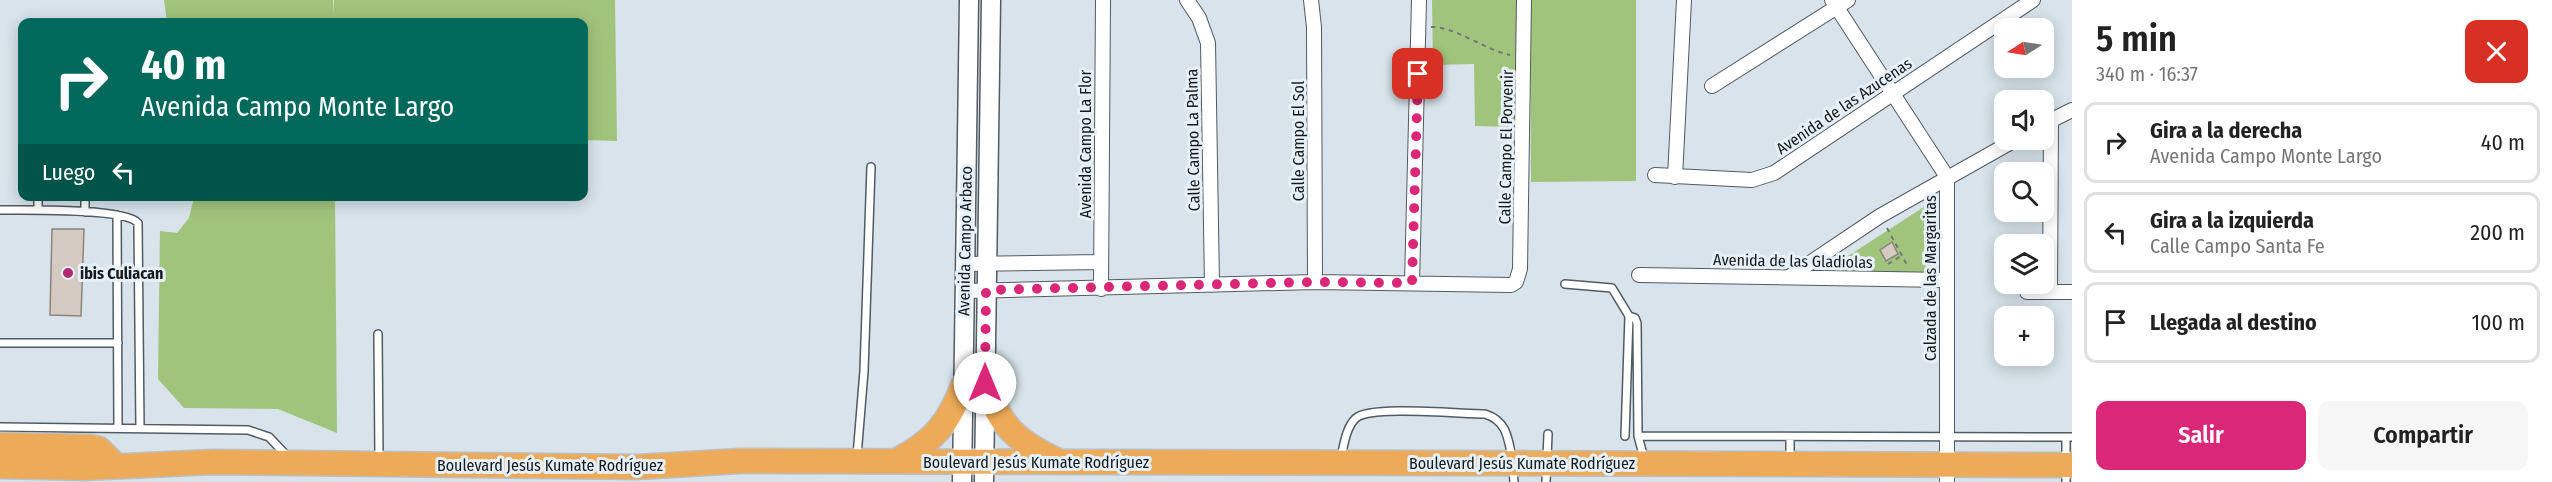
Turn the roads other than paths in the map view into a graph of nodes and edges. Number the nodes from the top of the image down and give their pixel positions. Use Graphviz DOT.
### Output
graph roads {
  1 [pos="969,0"];
  2 [pos="991,0"];
  3 [pos="1103,0"];
  4 [pos="1187,0"];
  5 [pos="1311,0"];
  6 [pos="1419,0"];
  7 [pos="1524,0"];
  8 [pos="1684,0"];
  9 [pos="2033,0"];
  10 [pos="1839,2"];
  11 [pos="1712,86"];
  12 [pos="1892,94"];
  13 [pos="2072,110"];
  14 [pos="2054,119"];
  15 [pos="1997,150"];
  16 [pos="2047,150"];
  17 [pos="872,167"];
  18 [pos="1655,176"];
  19 [pos="1675,177"];
  20 [pos="1947,177"];
  21 [pos="38,201"];
  22 [pos="85,201"];
  23 [pos="0,210"];
  24 [pos="38,210"];
  25 [pos="84,212"];
  26 [pos="117,215"];
  27 [pos="2048,234"];
  28 [pos="1101,262"];
  29 [pos="964,264"];
  30 [pos="986,264"];
  31 [pos="1639,274"];
  32 [pos="1788,277"];
  33 [pos="1947,280"];
  34 [pos="1314,282"];
  35 [pos="1412,283"];
  36 [pos="1565,284"];
  37 [pos="1212,285"];
  38 [pos="1101,289"];
  39 [pos="986,290"];
  40 [pos="965,291"];
  41 [pos="2054,292"];
  42 [pos="2072,292"];
  43 [pos="1629,316"];
  44 [pos="378,334"];
  45 [pos="0,342"];
  46 [pos="118,343"];
  47 [pos="974,385"];
  48 [pos="0,427"];
  49 [pos="118,428"];
  50 [pos="140,428"];
  51 [pos="1548,434"];
  52 [pos="1625,436"];
  53 [pos="1638,436"];
  54 [pos="2069,437"];
  55 [pos="1790,438"];
  56 [pos="1947,439"];
  57 [pos="0,445"];
  58 [pos="857,461"];
  59 [pos="894,461"];
  60 [pos="1061,462"];
  61 [pos="293,463"];
  62 [pos="1340,463"];
  63 [pos="379,464"];
  64 [pos="1646,464"];
  65 [pos="1790,464"];
  66 [pos="0,466"];
  67 [pos="116,466"];
  68 [pos="2068,471"];
  69 [pos="974,472"];
  70 [pos="1514,473"];
  71 [pos="1547,473"];
  72 [pos="1948,473"];
  73 [pos="571,474"];
  74 [pos="0,480"];
  75 [pos="82,482"];
  1 -- 29 [label="street, Avenida Campo Arbaco"];
  2 -- 30 [label="street, Avenida Campo Arbaco"];
  3 -- 28 [label="street, Avenida Campo La Flor"];
  4 -- 37 [label="street, Calle Campo La Palma"];
  5 -- 34 [label="street, Calle Campo El Sol"];
  6 -- 35 [label="street"];
  7 -- 35 [label="street, Calle Campo El Porvenir"];
  8 -- 19 [label="street"];
  9 -- 12 [label="street, Avenida de las Azucenas"];
  10 -- 11 [label="street"];
  10 -- 12 [label="street, Calzada de las Margaritas"];
  12 -- 19 [label="street, Avenida de las Azucenas"];
  12 -- 20 [label="street, Calzada de las Margaritas"];
  13 -- 14 [label="street"];
  15 -- 20 [label="street"];
  16 -- 27 [label="street"];
  17 -- 58 [label="lane"];
  18 -- 19 [label="street, Avenida de las Azucenas"];
  20 -- 32 [label="street"];
  20 -- 33 [label="street, Calzada de las Margaritas"];
  21 -- 24 [label="lane"];
  22 -- 25 [label="lane"];
  23 -- 24 [label="lane"];
  24 -- 25 [label="lane"];
  25 -- 26 [label="lane"];
  26 -- 46 [label="lane"];
  26 -- 50 [label="lane"];
  28 -- 30 [label="street"];
  28 -- 38 [label="street, Avenida Campo La Flor"];
  29 -- 30 [label="street"];
  29 -- 40 [label="street, Avenida Campo Arbaco"];
  30 -- 39 [label="street, Avenida Campo Arbaco"];
  31 -- 32 [label="street, Avenida de las Gladiolas"];
  32 -- 33 [label="street, Avenida de las Gladiolas"];
  33 -- 56 [label="street, Calzada de las Margaritas"];
  34 -- 35 [label="street"];
  34 -- 37 [label="street"];
  36 -- 43 [label="lane"];
  37 -- 38 [label="street"];
  38 -- 39 [label="street"];
  39 -- 40 [label="street"];
  39 -- 47 [label="street, Avenida Campo Arbaco"];
  40 -- 47 [label="street, Avenida Campo Arbaco"];
  41 -- 42 [label="street"];
  43 -- 52 [label="lane"];
  43 -- 53 [label="lane"];
  44 -- 63 [label="lane"];
  45 -- 46 [label="lane"];
  46 -- 49 [label="lane"];
  47 -- 59 [label="highway"];
  47 -- 60 [label="highway"];
  47 -- 69 [label="street, Avenida Campo Arbaco"];
  48 -- 49 [label="lane"];
  49 -- 50 [label="lane"];
  50 -- 61 [label="lane"];
  51 -- 71 [label="lane"];
  53 -- 55 [label="lane"];
  53 -- 64 [label="lane"];
  54 -- 56 [label="lane"];
  54 -- 68 [label="lane"];
  55 -- 56 [label="lane"];
  55 -- 65 [label="lane"];
  56 -- 72 [label="street, Calzada de las Margaritas"];
  57 -- 67 [label="highway"];
  58 -- 59 [label="highway, Boulevard Jesús Kumate Rodríguez"];
  58 -- 73 [label="highway, Boulevard Jesús Kumate Rodríguez"];
  59 -- 69 [label="highway, Boulevard Jesús Kumate Rodríguez"];
  60 -- 62 [label="highway, Boulevard Jesús Kumate Rodríguez"];
  60 -- 69 [label="highway, Boulevard Jesús Kumate Rodríguez"];
  61 -- 63 [label="highway, Boulevard Jesús Kumate Rodríguez"];
  61 -- 67 [label="highway, Boulevard Jesús Kumate Rodríguez"];
  62 -- 70 [label="highway, Boulevard Jesús Kumate Rodríguez"];
  62 -- 70 [label="lane"];
  63 -- 73 [label="highway, Boulevard Jesús Kumate Rodríguez"];
  64 -- 65 [label="highway, Boulevard Jesús Kumate Rodríguez"];
  64 -- 71 [label="highway, Boulevard Jesús Kumate Rodríguez"];
  65 -- 72 [label="highway, Boulevard Jesús Kumate Rodríguez"];
  66 -- 67 [label="highway, Boulevard Jesús Kumate Rodríguez"];
  68 -- 72 [label="highway, Boulevard Jesús Kumate Rodríguez"];
  70 -- 71 [label="highway, Boulevard Jesús Kumate Rodríguez"];
  74 -- 75 [label="highway"];
}
